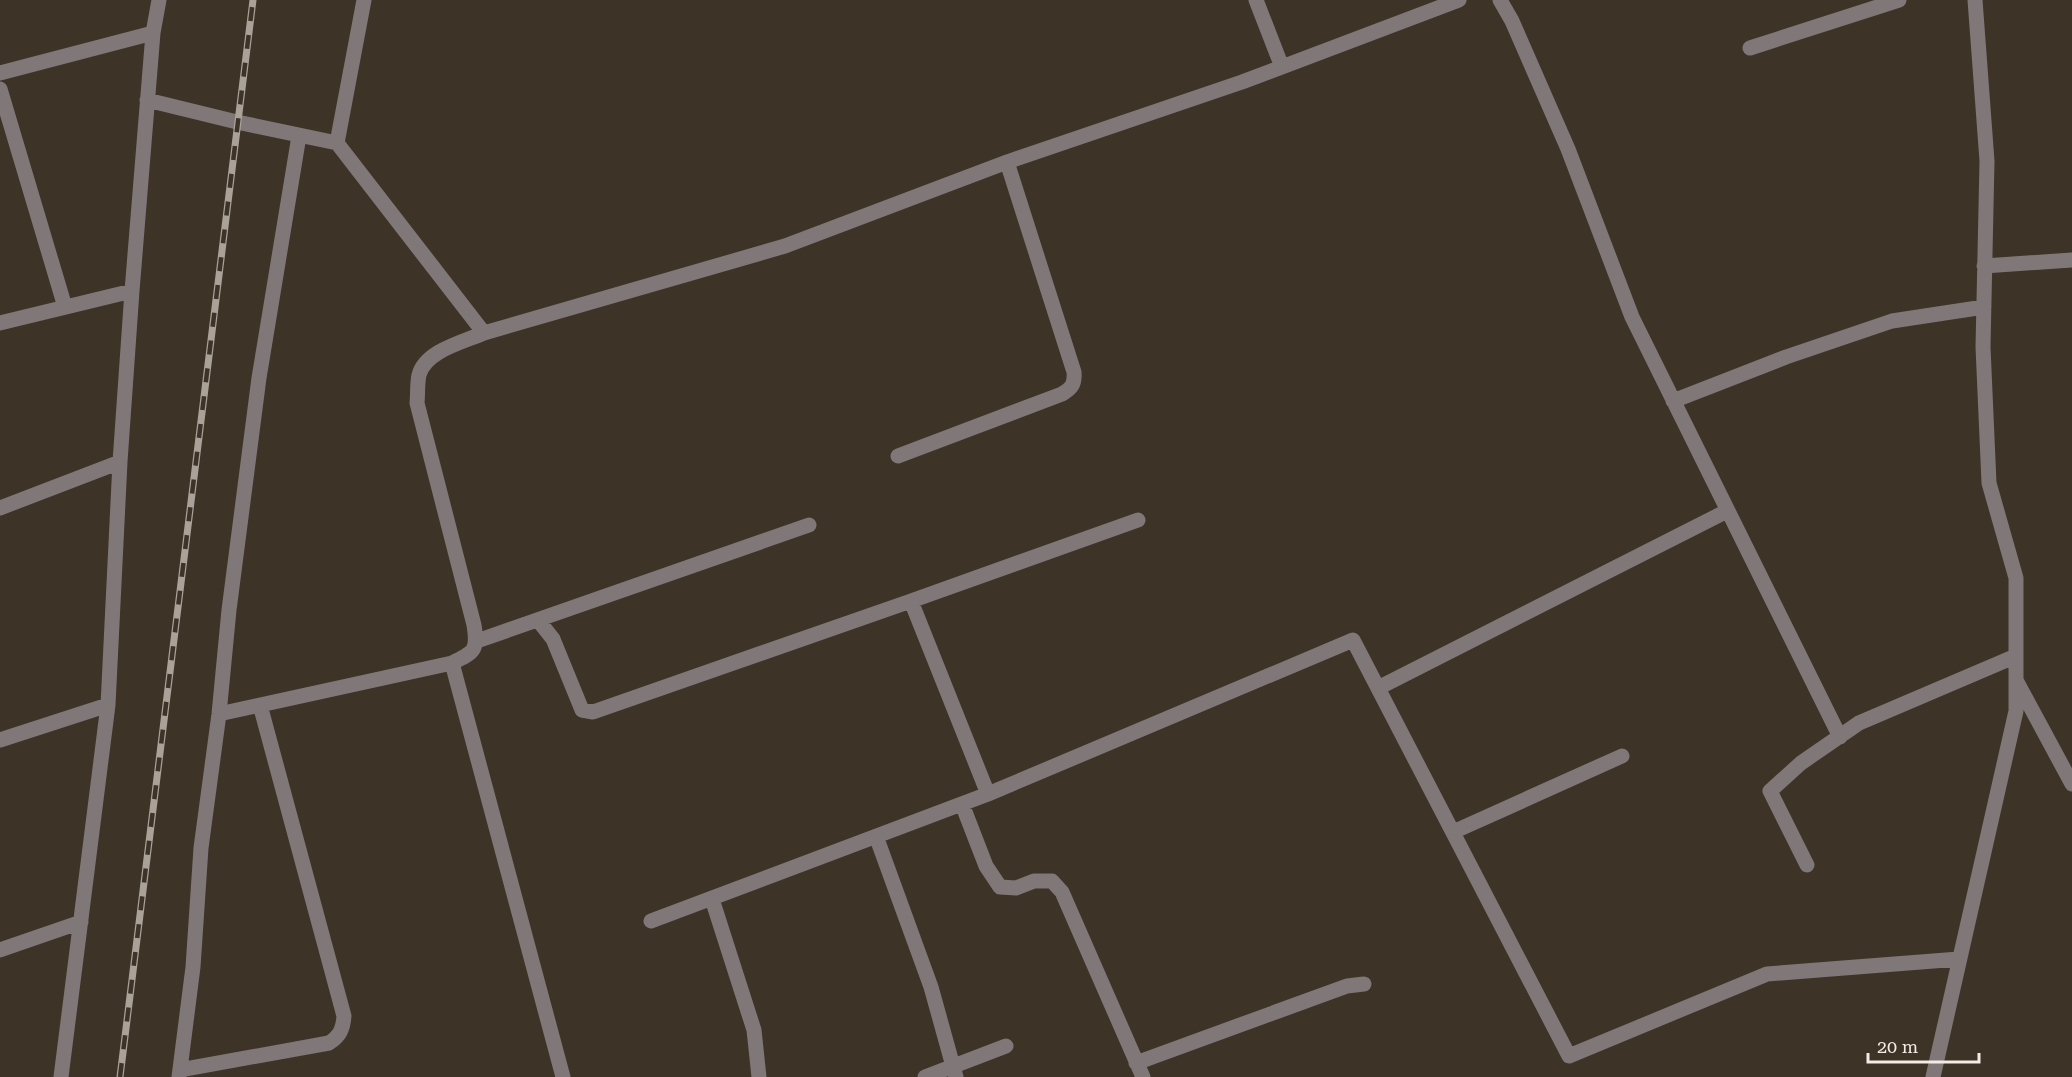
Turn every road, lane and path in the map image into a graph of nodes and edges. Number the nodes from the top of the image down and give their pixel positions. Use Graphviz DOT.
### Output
graph roads {
  1 [pos="159,0"];
  2 [pos="364,0"];
  3 [pos="1256,0"];
  4 [pos="1459,0"];
  5 [pos="1500,0"];
  6 [pos="1899,0"];
  7 [pos="1975,0"];
  8 [pos="153,33"];
  9 [pos="1750,48"];
  10 [pos="1282,67"];
  11 [pos="0,73"];
  12 [pos="0,89"];
  13 [pos="147,100"];
  14 [pos="299,136"];
  15 [pos="337,143"];
  16 [pos="1007,162"];
  17 [pos="2072,260"];
  18 [pos="1984,266"];
  19 [pos="132,291"];
  20 [pos="65,307"];
  21 [pos="1984,307"];
  22 [pos="0,323"];
  23 [pos="484,333"];
  24 [pos="1673,400"];
  25 [pos="898,456"];
  26 [pos="120,462"];
  27 [pos="0,508"];
  28 [pos="1727,511"];
  29 [pos="1138,520"];
  30 [pos="809,525"];
  31 [pos="911,601"];
  32 [pos="538,620"];
  33 [pos="477,641"];
  34 [pos="2016,656"];
  35 [pos="452,663"];
  36 [pos="2016,680"];
  37 [pos="1378,688"];
  38 [pos="108,705"];
  39 [pos="260,705"];
  40 [pos="219,714"];
  41 [pos="1840,737"];
  42 [pos="0,740"];
  43 [pos="1622,756"];
  44 [pos="2072,784"];
  45 [pos="988,794"];
  46 [pos="962,804"];
  47 [pos="1453,832"];
  48 [pos="876,836"];
  49 [pos="1807,865"];
  50 [pos="712,898"];
  51 [pos="651,921"];
  52 [pos="81,922"];
  53 [pos="0,951"];
  54 [pos="1959,959"];
  55 [pos="1364,984"];
  56 [pos="1006,1046"];
  57 [pos="1139,1070"];
  58 [pos="954,1072"];
  59 [pos="179,1074"];
  60 [pos="61,1077"];
  61 [pos="563,1077"];
  62 [pos="759,1077"];
  63 [pos="925,1077"];
  64 [pos="1933,1077"];
  1 -- 8 [label="street"];
  2 -- 15 [label="street"];
  3 -- 10 [label="street"];
  4 -- 10 [label="street"];
  5 -- 24 [label="street"];
  6 -- 9 [label="street"];
  7 -- 18 [label="street"];
  8 -- 11 [label="street"];
  8 -- 13 [label="street"];
  10 -- 16 [label="street"];
  12 -- 20 [label="street"];
  13 -- 14 [label="street"];
  13 -- 19 [label="street"];
  14 -- 15 [label="street"];
  14 -- 40 [label="street"];
  15 -- 23 [label="street"];
  16 -- 23 [label="street"];
  16 -- 25 [label="street"];
  17 -- 18 [label="street"];
  18 -- 21 [label="street"];
  19 -- 20 [label="street"];
  19 -- 26 [label="street"];
  20 -- 22 [label="street"];
  21 -- 24 [label="street"];
  21 -- 34 [label="street"];
  23 -- 33 [label="street"];
  24 -- 28 [label="street"];
  26 -- 27 [label="street"];
  26 -- 38 [label="street"];
  28 -- 37 [label="street"];
  28 -- 41 [label="street"];
  29 -- 31 [label="street"];
  30 -- 32 [label="street"];
  31 -- 32 [label="street"];
  31 -- 45 [label="street"];
  32 -- 33 [label="street"];
  33 -- 35 [label="street"];
  34 -- 36 [label="street"];
  34 -- 41 [label="street"];
  35 -- 39 [label="street"];
  35 -- 61 [label="street"];
  36 -- 44 [label="street"];
  36 -- 54 [label="street"];
  37 -- 45 [label="street"];
  37 -- 47 [label="street"];
  38 -- 42 [label="street"];
  38 -- 52 [label="street"];
  39 -- 40 [label="street"];
  39 -- 59 [label="street"];
  40 -- 59 [label="street"];
  41 -- 49 [label="street"];
  43 -- 47 [label="street"];
  45 -- 46 [label="street"];
  46 -- 48 [label="street"];
  46 -- 57 [label="street"];
  47 -- 54 [label="street"];
  48 -- 50 [label="street"];
  48 -- 58 [label="street"];
  50 -- 51 [label="street"];
  50 -- 62 [label="street"];
  52 -- 53 [label="street"];
  52 -- 60 [label="street"];
  54 -- 64 [label="street"];
  55 -- 57 [label="street"];
  56 -- 58 [label="street"];
  58 -- 63 [label="street"];
}
